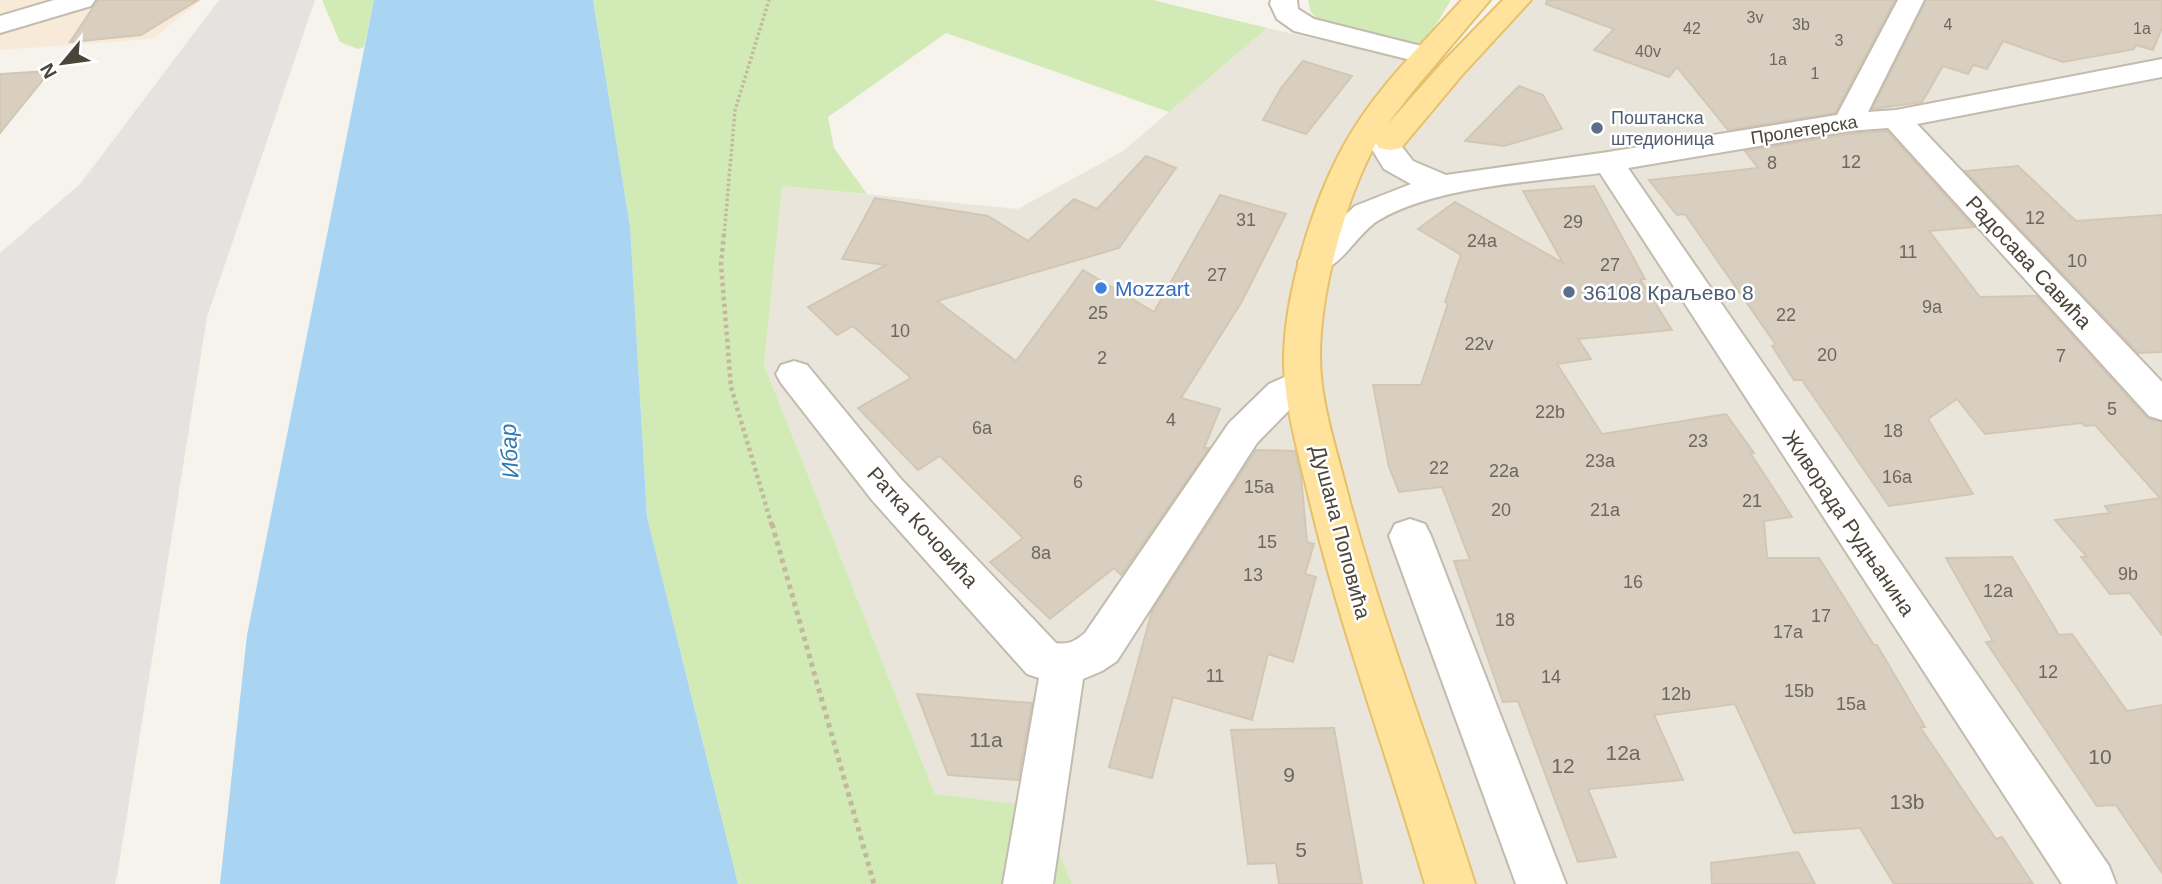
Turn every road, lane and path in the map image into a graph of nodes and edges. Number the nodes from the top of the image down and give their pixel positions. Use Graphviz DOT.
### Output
graph roads {
  1 [pos="82,0"];
  2 [pos="769,0"];
  3 [pos="1284,0"];
  4 [pos="1477,0"];
  5 [pos="1518,0"];
  6 [pos="1911,0"];
  7 [pos="0,25"];
  8 [pos="1427,56"];
  9 [pos="2162,68"];
  10 [pos="1896,119"];
  11 [pos="1848,122"];
  12 [pos="1385,146"];
  13 [pos="1608,162"];
  14 [pos="1445,185"];
  15 [pos="1335,204"];
  16 [pos="1315,262"];
  17 [pos="794,374"];
  18 [pos="1303,383"];
  19 [pos="2162,406"];
  20 [pos="1410,537"];
  21 [pos="1063,666"];
  22 [pos="1444,874"];
  23 [pos="874,884"];
  24 [pos="1028,884"];
  25 [pos="1541,884"];
  26 [pos="2091,884"];
  1 -- 7 [label="street"];
  2 -- 23 [label="path"];
  3 -- 8 [label="street"];
  4 -- 8 [label="main road, Душана Поповића"];
  5 -- 12 [label="main road, Душана Поповића"];
  6 -- 11 [label="street"];
  8 -- 15 [label="main road, Душана Поповића"];
  9 -- 10 [label="street, Пролетерска"];
  10 -- 11 [label="street, Пролетерска"];
  10 -- 19 [label="street, Радосава Савића"];
  11 -- 13 [label="street, Пролетерска"];
  12 -- 14 [label="street, Пролетерска"];
  12 -- 15 [label="main road, Душана Поповића"];
  13 -- 14 [label="street, Пролетерска"];
  13 -- 26 [label="street, Живорада Рудњанина"];
  14 -- 16 [label="street, Пролетерска"];
  15 -- 16 [label="main road, Душана Поповића"];
  16 -- 18 [label="main road, Душана Поповића"];
  17 -- 21 [label="street, Ратка Кочовића"];
  18 -- 21 [label="street"];
  18 -- 22 [label="main road, Душана Поповића"];
  20 -- 25 [label="street"];
  21 -- 24 [label="street"];
}
